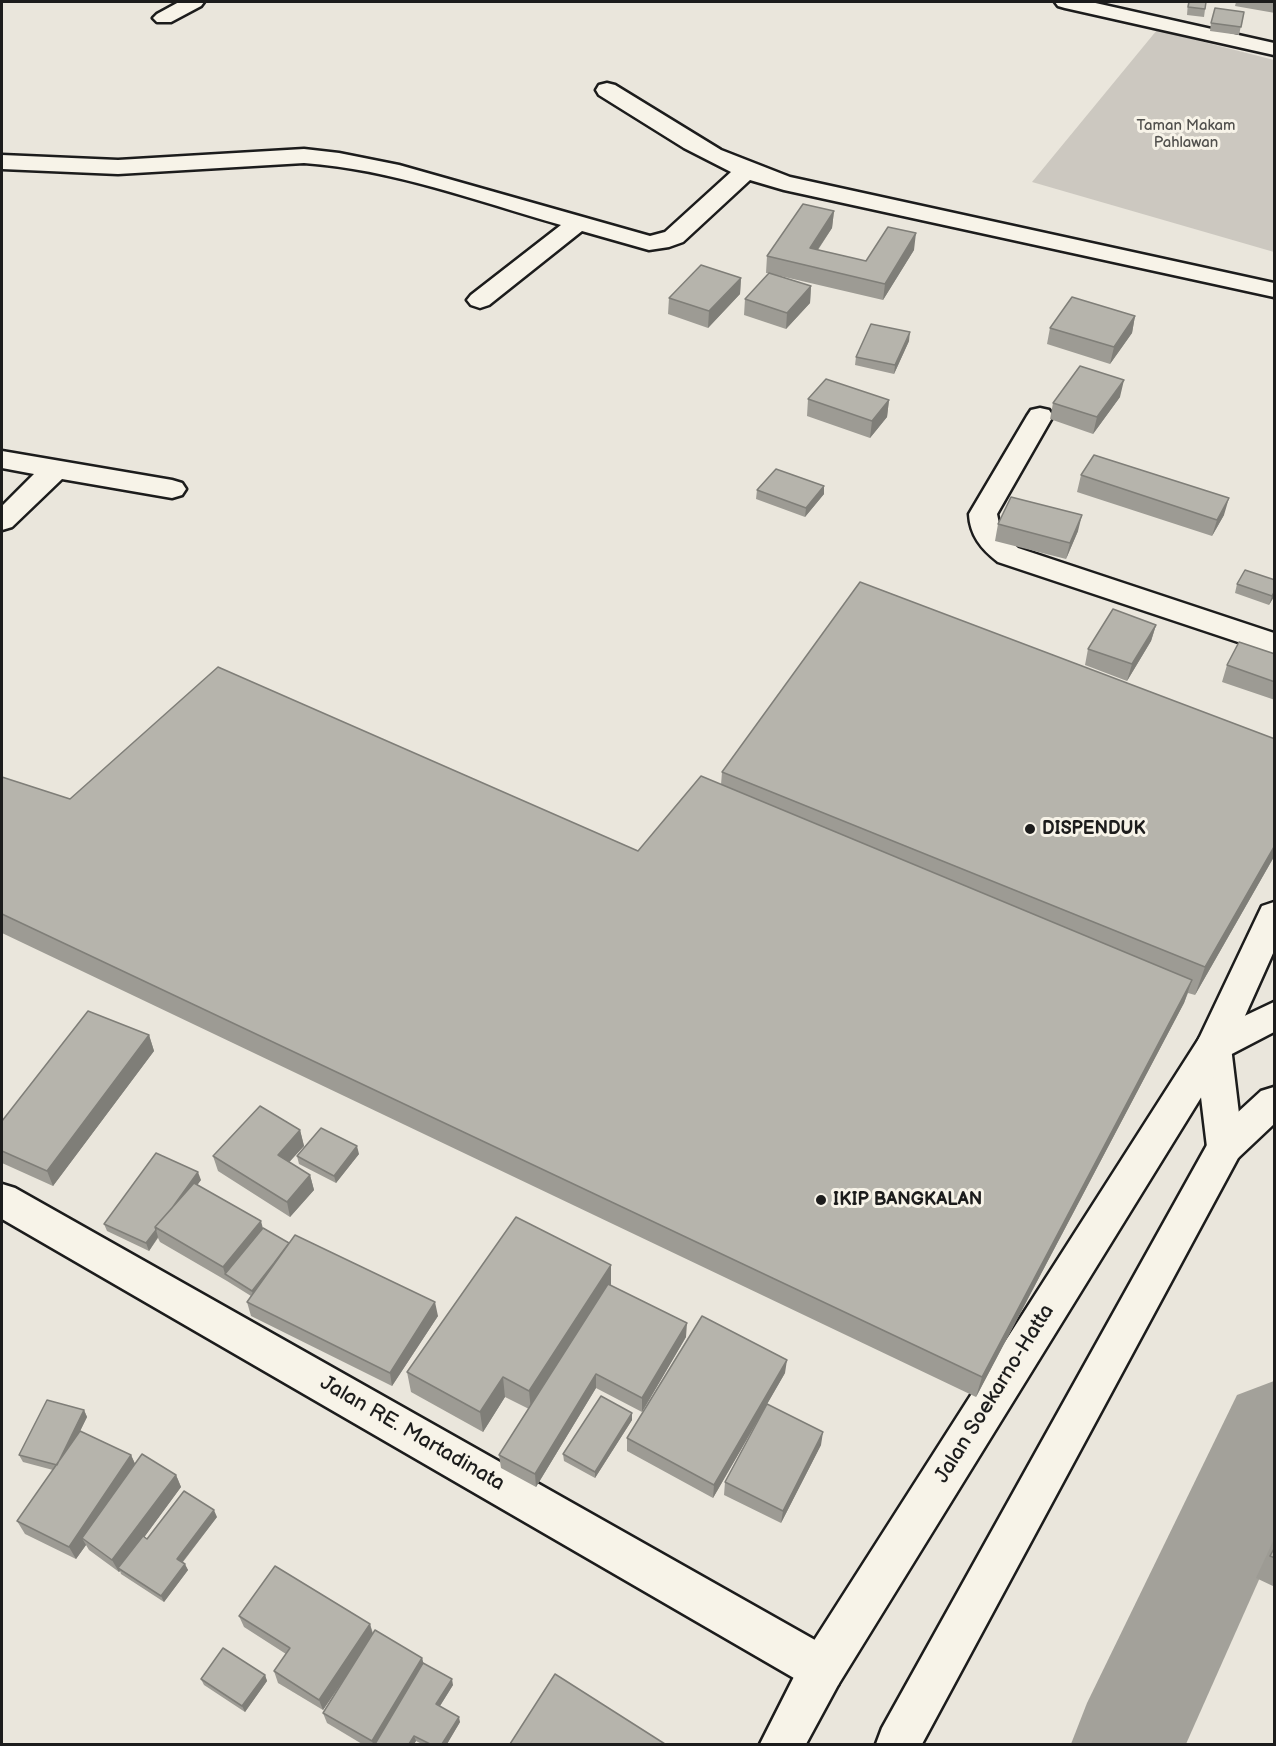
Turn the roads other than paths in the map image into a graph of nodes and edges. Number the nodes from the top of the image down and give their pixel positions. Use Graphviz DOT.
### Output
graph roads {
  1 [pos="194,2"];
  2 [pos="1065,2"];
  3 [pos="164,18"];
  4 [pos="1275,49"];
  5 [pos="607,90"];
  6 [pos="2,162"];
  7 [pos="745,172"];
  8 [pos="579,223"];
  9 [pos="1275,290"];
  10 [pos="480,300"];
  11 [pos="1040,416"];
  12 [pos="2,460"];
  13 [pos="54,471"];
  14 [pos="172,489"];
  15 [pos="2,521"];
  16 [pos="1275,644"];
  17 [pos="1275,915"];
  18 [pos="1275,1016"];
  19 [pos="1214,1047"];
  20 [pos="1275,1102"];
  21 [pos="1225,1147"];
  22 [pos="2,1200"];
  23 [pos="822,1669"];
  24 [pos="782,1744"];
  25 [pos="898,1744"];
  1 -- 3 [label="main road"];
  2 -- 4 [label="main road"];
  5 -- 7 [label="main road"];
  6 -- 8 [label="main road"];
  7 -- 8 [label="main road"];
  7 -- 9 [label="main road"];
  8 -- 10 [label="main road"];
  11 -- 16 [label="main road"];
  12 -- 13 [label="main road"];
  13 -- 14 [label="main road"];
  13 -- 15 [label="main road"];
  17 -- 19 [label="main road, Jalan Soekarno-Hatta"];
  18 -- 19 [label="main road"];
  19 -- 21 [label="main road"];
  19 -- 23 [label="main road, Jalan Soekarno-Hatta"];
  20 -- 21 [label="main road"];
  21 -- 25 [label="main road"];
  22 -- 23 [label="main road, Jalan RE. Martadinata"];
  23 -- 24 [label="main road, Jalan Soekarno-Hatta"];
}
